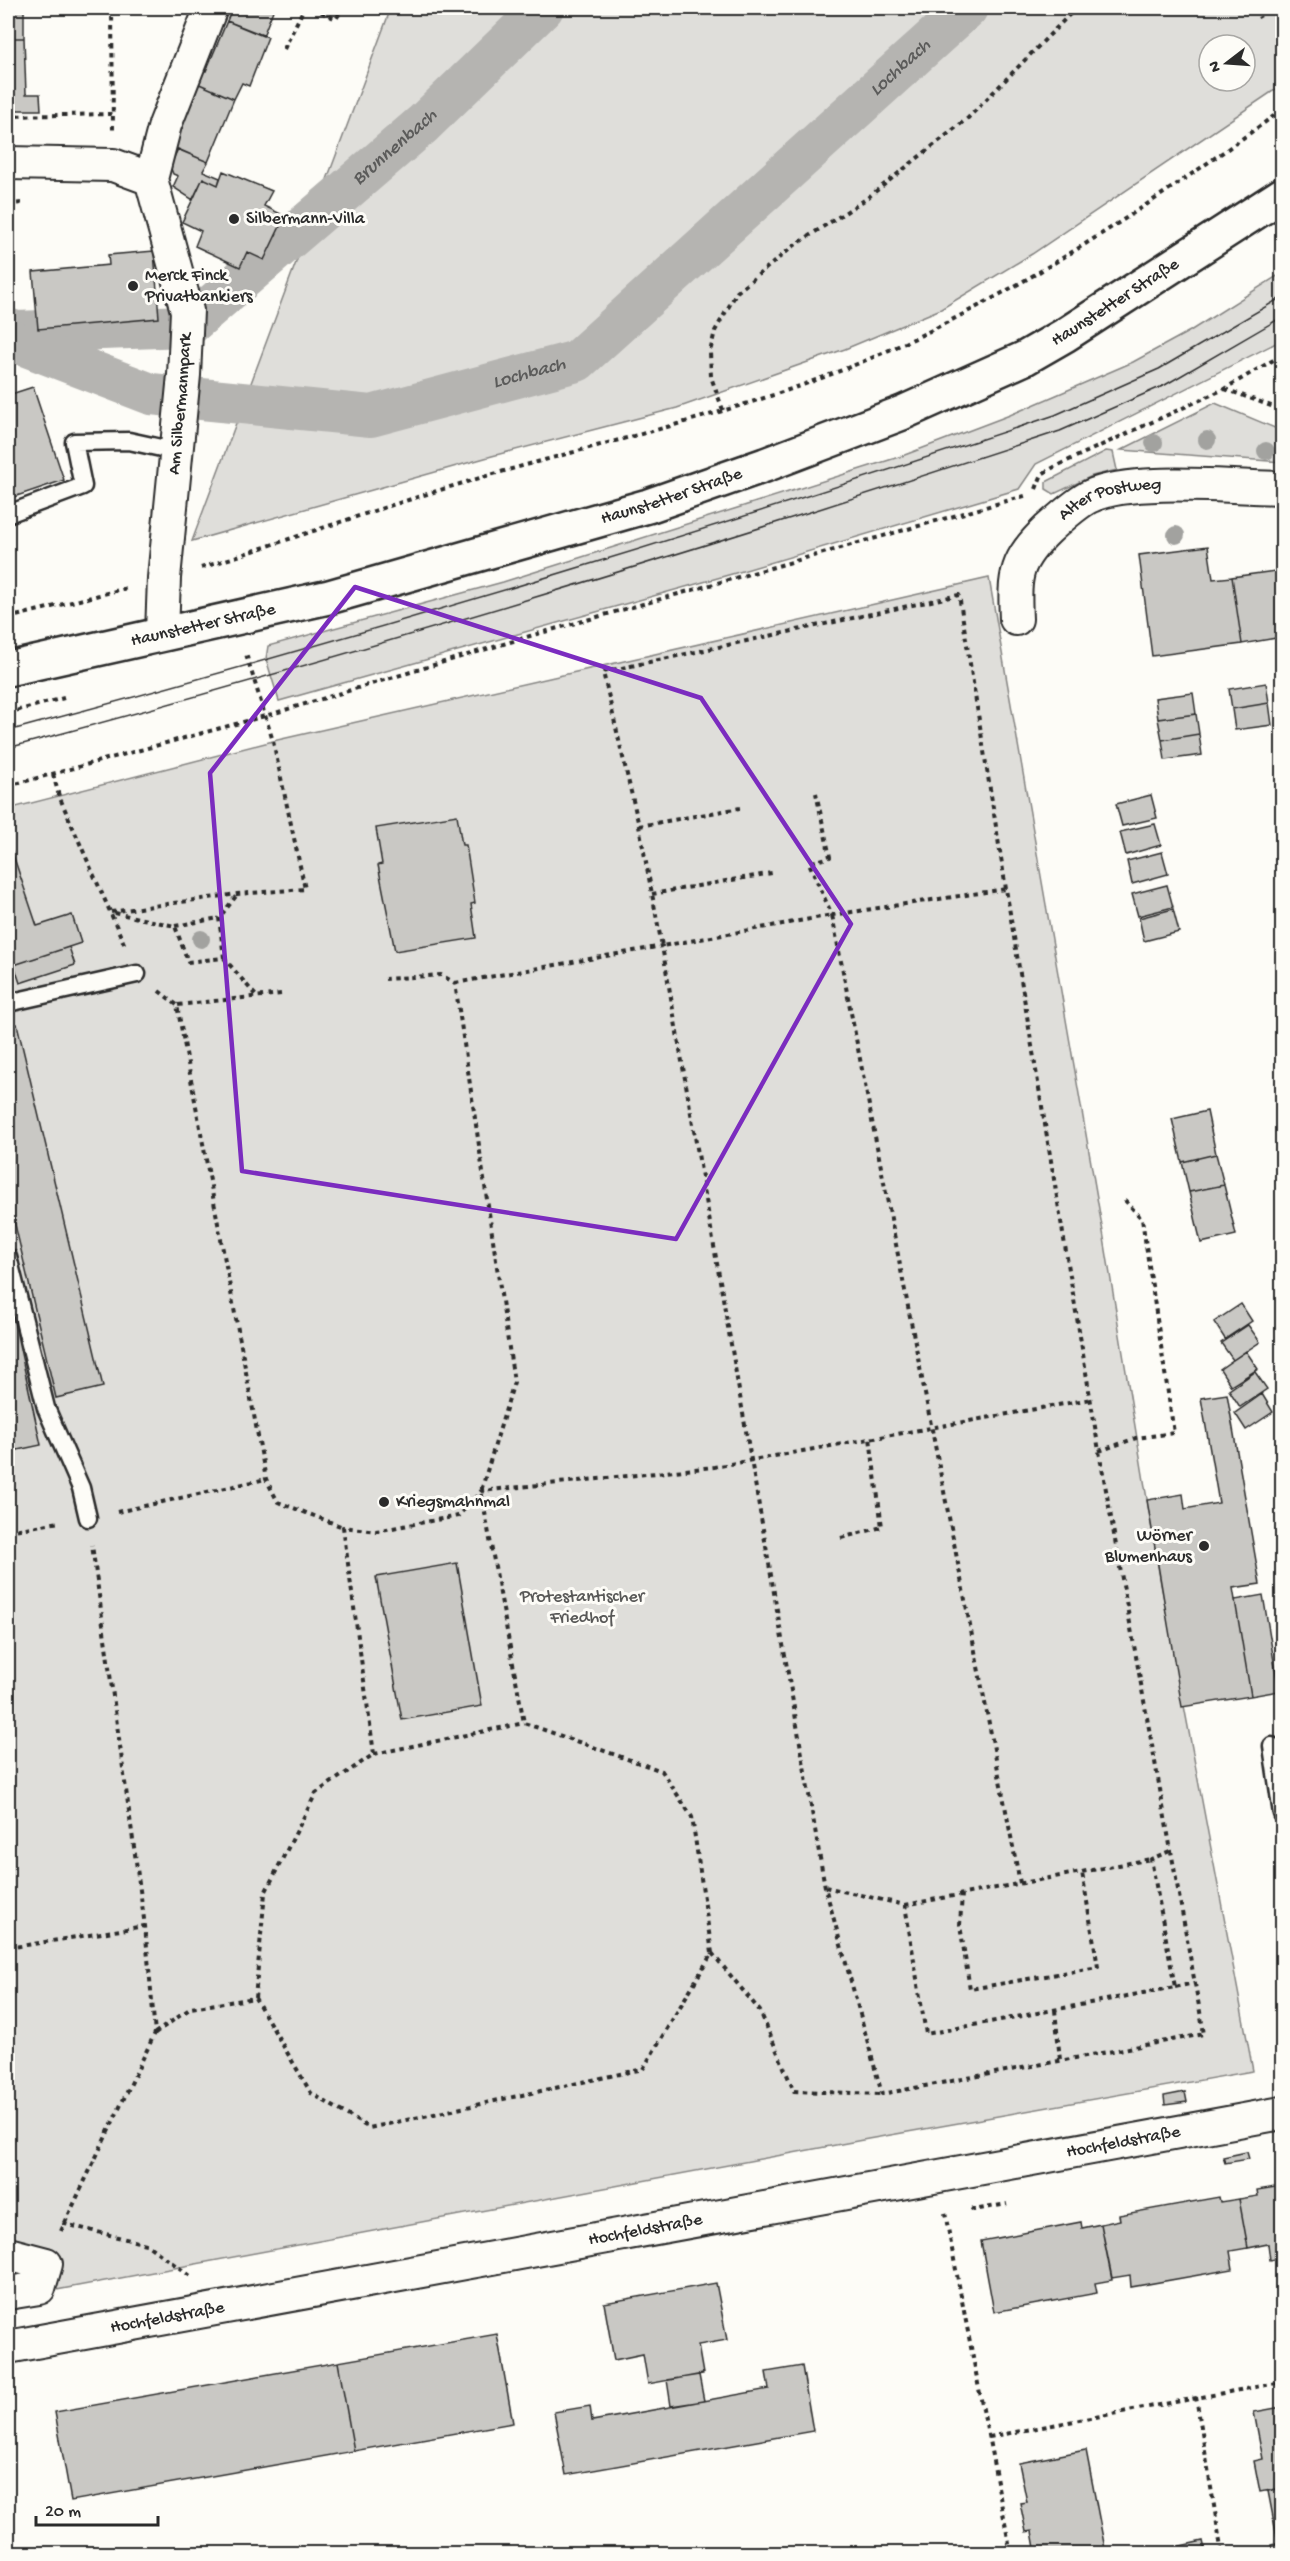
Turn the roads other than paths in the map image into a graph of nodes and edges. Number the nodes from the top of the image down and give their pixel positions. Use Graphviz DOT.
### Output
graph roads {
  1 [pos="211,8"];
  2 [pos="8,163"];
  3 [pos="151,179"];
  4 [pos="1282,195"];
  5 [pos="176,436"];
  6 [pos="1282,488"];
  7 [pos="8,514"];
  8 [pos="1016,619"];
  9 [pos="162,633"];
  10 [pos="8,669"];
  11 [pos="137,974"];
  12 [pos="8,1003"];
  13 [pos="8,1257"];
  14 [pos="88,1518"];
  15 [pos="1272,1746"];
  16 [pos="1282,1814"];
  17 [pos="1282,2113"];
  18 [pos="8,2254"];
  19 [pos="8,2293"];
  20 [pos="8,2347"];
  1 -- 3 [label="street, Am Silbermannpark"];
  2 -- 3 [label="street"];
  3 -- 5 [label="street, Am Silbermannpark"];
  4 -- 9 [label="main road, Haunstetter Straße"];
  5 -- 7 [label="lane"];
  5 -- 9 [label="street, Am Silbermannpark"];
  6 -- 8 [label="street, Alter Postweg"];
  9 -- 10 [label="main road, Haunstetter Straße"];
  11 -- 12 [label="lane"];
  13 -- 14 [label="lane"];
  15 -- 16 [label="lane"];
  17 -- 20 [label="street, Hochfeldstraße"];
  18 -- 19 [label="street"];
}
